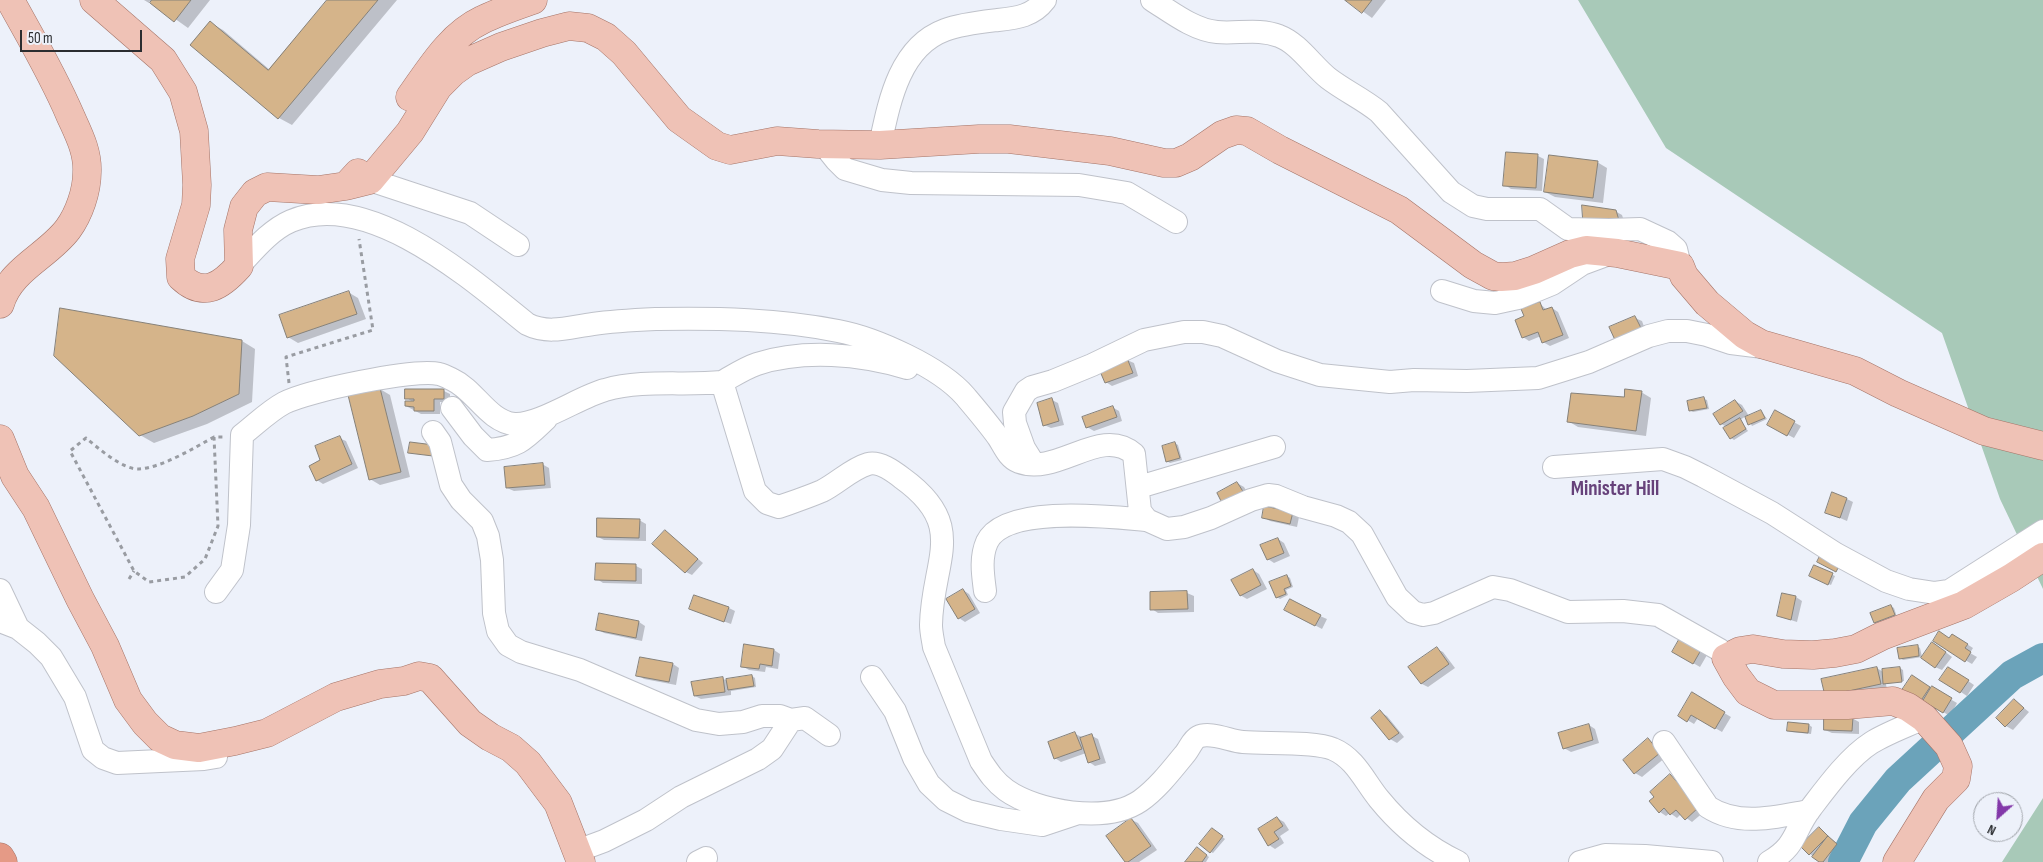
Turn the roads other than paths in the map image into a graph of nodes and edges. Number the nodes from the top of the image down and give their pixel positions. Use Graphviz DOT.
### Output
graph roads {
  1 [pos="10,0"];
  2 [pos="94,0"];
  3 [pos="533,0"];
  4 [pos="1045,0"];
  5 [pos="1152,0"];
  6 [pos="824,145"];
  7 [pos="880,146"];
  8 [pos="358,183"];
  9 [pos="1176,222"];
  10 [pos="518,245"];
  11 [pos="1612,252"];
  12 [pos="240,266"];
  13 [pos="1680,266"];
  14 [pos="1442,291"];
  15 [pos="0,304"];
  16 [pos="1781,350"];
  17 [pos="946,380"];
  18 [pos="722,382"];
  19 [pos="452,408"];
  20 [pos="554,411"];
  21 [pos="433,432"];
  22 [pos="0,439"];
  23 [pos="2043,446"];
  24 [pos="1274,447"];
  25 [pos="1034,464"];
  26 [pos="1554,467"];
  27 [pos="1139,487"];
  28 [pos="1147,520"];
  29 [pos="2043,531"];
  30 [pos="2043,557"];
  31 [pos="0,590"];
  32 [pos="985,591"];
  33 [pos="216,592"];
  34 [pos="1952,600"];
  35 [pos="9,624"];
  36 [pos="1726,658"];
  37 [pos="872,677"];
  38 [pos="1924,718"];
  39 [pos="791,720"];
  40 [pos="263,734"];
  41 [pos="829,735"];
  42 [pos="1664,742"];
  43 [pos="1809,811"];
  44 [pos="1078,813"];
  45 [pos="579,856"];
  46 [pos="0,857"];
  47 [pos="3,862"];
  48 [pos="1458,862"];
  49 [pos="1580,862"];
  50 [pos="1712,862"];
  51 [pos="1769,862"];
  52 [pos="1897,862"];
  1 -- 15 [label="main road"];
  2 -- 12 [label="main road"];
  3 -- 8 [label="main road"];
  4 -- 7 [label="street"];
  5 -- 13 [label="street"];
  6 -- 7 [label="main road"];
  6 -- 8 [label="main road"];
  6 -- 9 [label="street"];
  7 -- 11 [label="main road"];
  8 -- 10 [label="street"];
  8 -- 12 [label="main road"];
  11 -- 13 [label="main road"];
  11 -- 14 [label="street"];
  12 -- 17 [label="street"];
  13 -- 16 [label="main road"];
  16 -- 23 [label="main road"];
  16 -- 25 [label="street"];
  17 -- 18 [label="street"];
  17 -- 25 [label="street"];
  18 -- 20 [label="street"];
  18 -- 44 [label="street"];
  19 -- 20 [label="street"];
  20 -- 33 [label="street"];
  21 -- 39 [label="street"];
  22 -- 40 [label="main road"];
  24 -- 27 [label="street"];
  25 -- 27 [label="street"];
  26 -- 34 [label="street"];
  27 -- 28 [label="street"];
  28 -- 32 [label="street"];
  28 -- 36 [label="street"];
  29 -- 34 [label="street"];
  30 -- 34 [label="main road"];
  31 -- 35 [label="street"];
  34 -- 36 [label="main road"];
  35 -- 40 [label="street"];
  36 -- 38 [label="main road"];
  37 -- 44 [label="street"];
  38 -- 43 [label="street"];
  38 -- 52 [label="main road"];
  39 -- 41 [label="street"];
  39 -- 45 [label="street"];
  40 -- 45 [label="main road"];
  42 -- 43 [label="street"];
  43 -- 51 [label="street"];
  44 -- 48 [label="street"];
  46 -- 47 [label="highway"];
  49 -- 50 [label="street"];
}
